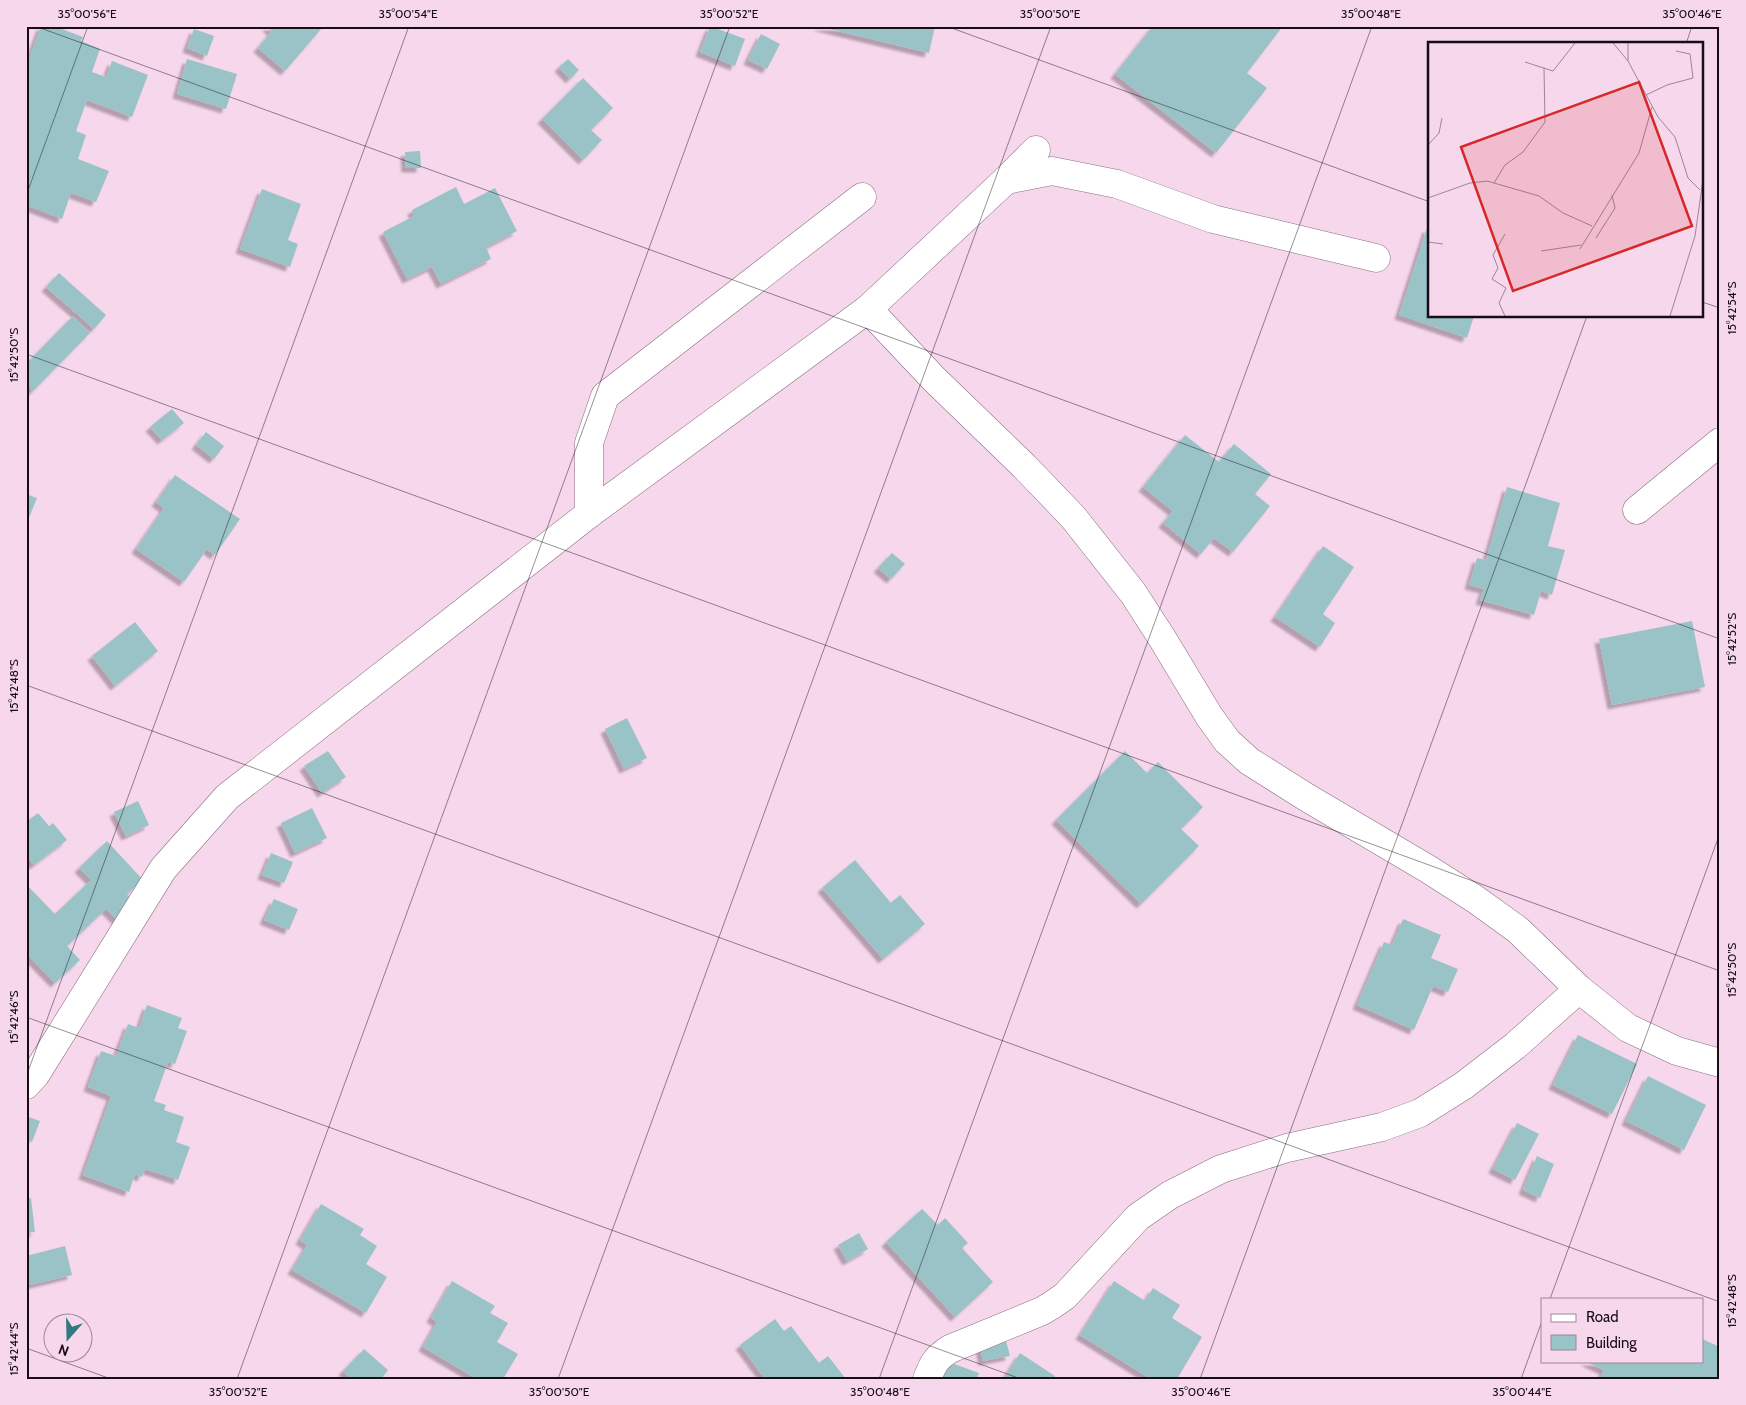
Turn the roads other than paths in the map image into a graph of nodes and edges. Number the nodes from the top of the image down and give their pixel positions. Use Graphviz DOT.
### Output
graph roads {
  1 [pos="1036,150"];
  2 [pos="1006,180"];
  3 [pos="862,197"];
  4 [pos="1376,258"];
  5 [pos="868,308"];
  6 [pos="1720,442"];
  7 [pos="1637,510"];
  8 [pos="589,514"];
  9 [pos="1579,989"];
  10 [pos="1720,1063"];
  11 [pos="26,1085"];
  12 [pos="927,1379"];
  1 -- 2 [label="street"];
  2 -- 4 [label="street"];
  2 -- 5 [label="street"];
  3 -- 8 [label="street"];
  5 -- 8 [label="street"];
  5 -- 9 [label="street"];
  6 -- 7 [label="street"];
  8 -- 11 [label="street"];
  9 -- 10 [label="street"];
  9 -- 12 [label="street"];
}
